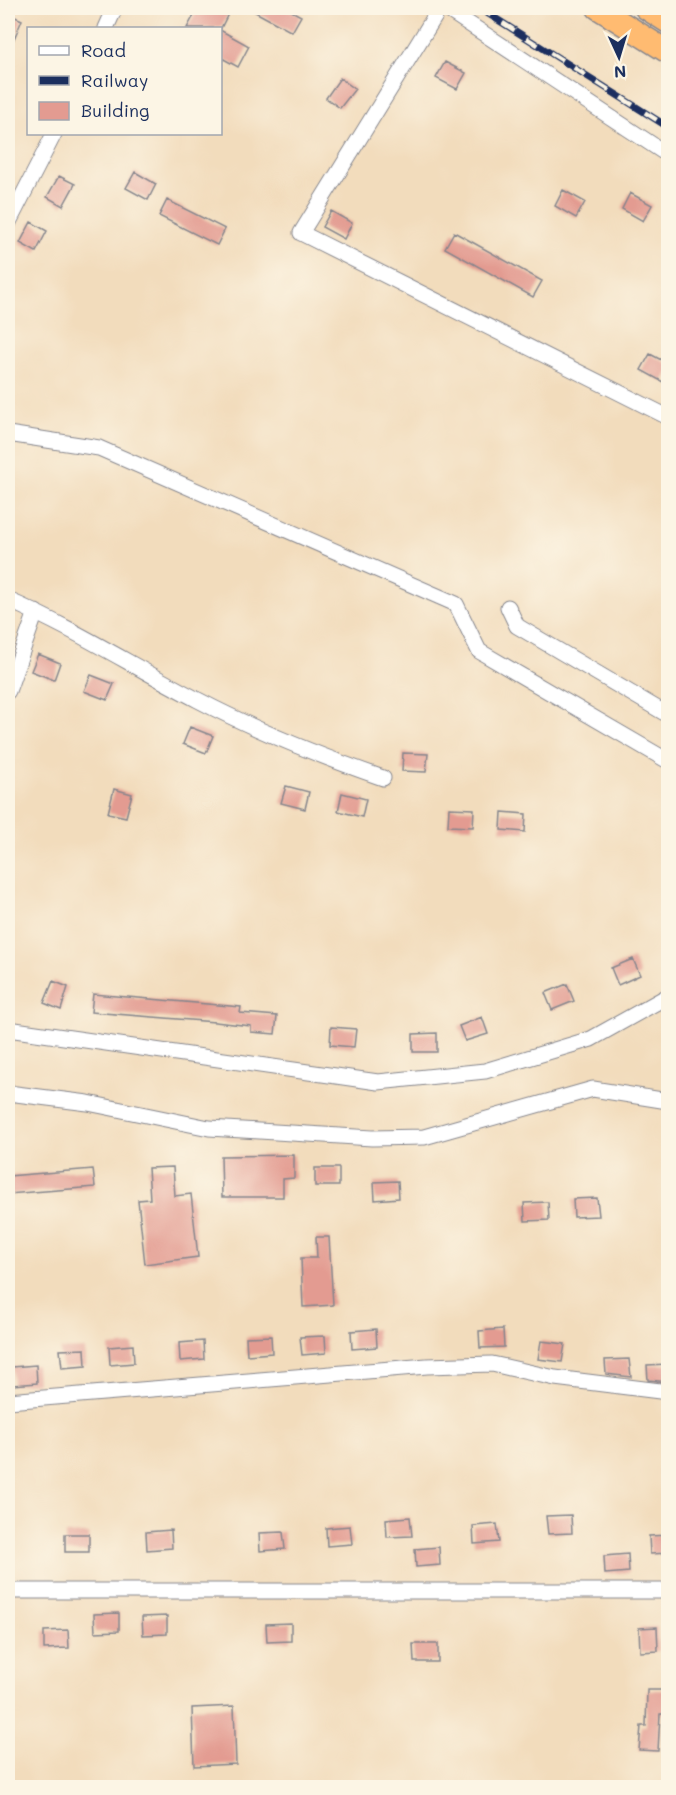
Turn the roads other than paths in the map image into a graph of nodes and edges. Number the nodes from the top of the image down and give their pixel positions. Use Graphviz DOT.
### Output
graph roads {
  1 [pos="115,8"];
  2 [pos="440,8"];
  3 [pos="445,8"];
  4 [pos="598,8"];
  5 [pos="646,8"];
  6 [pos="669,22"];
  7 [pos="106,27"];
  8 [pos="669,52"];
  9 [pos="53,135"];
  10 [pos="669,155"];
  11 [pos="8,224"];
  12 [pos="669,417"];
  13 [pos="8,434"];
  14 [pos="8,600"];
  15 [pos="508,607"];
  16 [pos="36,612"];
  17 [pos="8,691"];
  18 [pos="669,715"];
  19 [pos="669,761"];
  20 [pos="383,778"];
  21 [pos="669,996"];
  22 [pos="8,1029"];
  23 [pos="8,1093"];
  24 [pos="669,1101"];
  25 [pos="669,1392"];
  26 [pos="8,1401"];
  27 [pos="8,1591"];
  28 [pos="669,1591"];
  1 -- 7 [label="street"];
  2 -- 12 [label="street"];
  3 -- 10 [label="street"];
  4 -- 8 [label="highway"];
  5 -- 6 [label="highway"];
  9 -- 11 [label="street"];
  13 -- 19 [label="street"];
  14 -- 16 [label="street"];
  15 -- 18 [label="street"];
  16 -- 17 [label="street"];
  16 -- 20 [label="street"];
  21 -- 22 [label="street"];
  23 -- 24 [label="street"];
  25 -- 26 [label="street"];
  27 -- 28 [label="street"];
}
